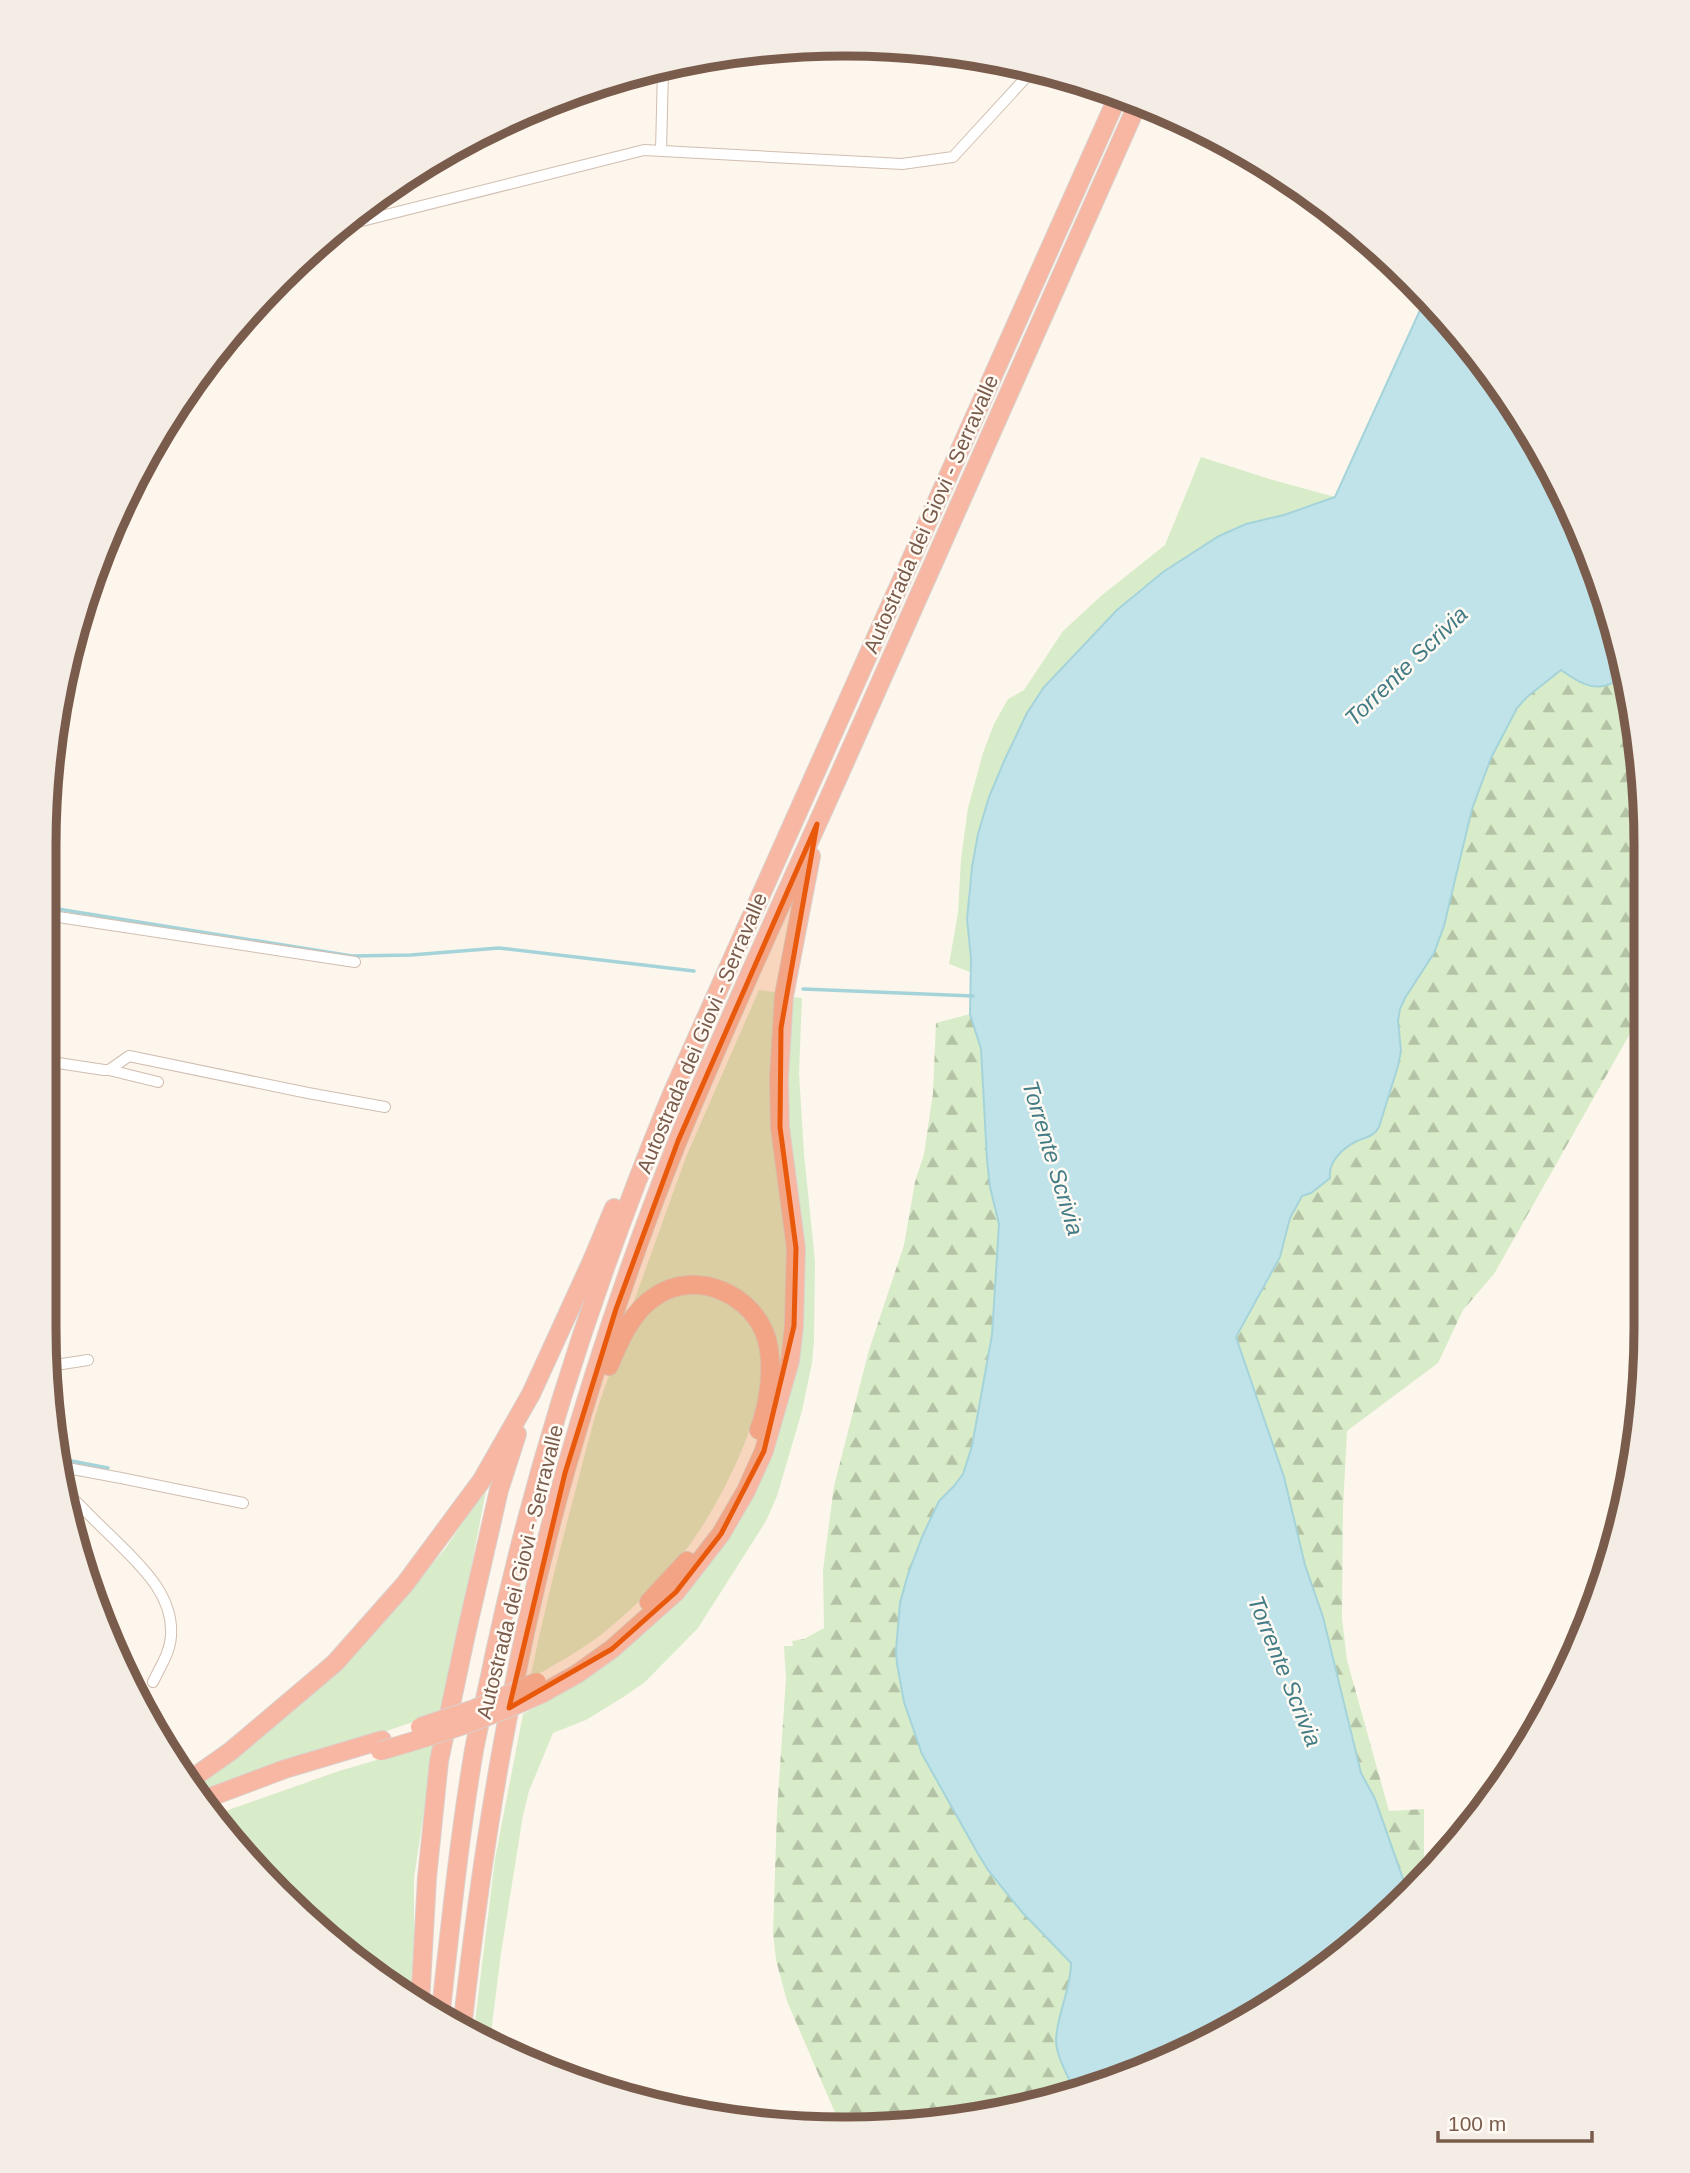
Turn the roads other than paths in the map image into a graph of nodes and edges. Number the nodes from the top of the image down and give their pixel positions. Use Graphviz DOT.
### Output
graph roads {
  1 [pos="1026,77"];
  2 [pos="663,78"];
  3 [pos="1115,104"];
  4 [pos="1134,111"];
  5 [pos="661,151"];
  6 [pos="363,221"];
  7 [pos="817,824"];
  8 [pos="56,917"];
  9 [pos="355,962"];
  10 [pos="56,1063"];
  11 [pos="109,1070"];
  12 [pos="158,1082"];
  13 [pos="671,1096"];
  14 [pos="386,1107"];
  15 [pos="88,1360"];
  16 [pos="57,1365"];
  17 [pos="530,1394"];
  18 [pos="69,1469"];
  19 [pos="565,1473"];
  20 [pos="76,1501"];
  21 [pos="243,1503"];
  22 [pos="153,1682"];
  23 [pos="540,1687"];
  24 [pos="381,1746"];
  25 [pos="196,1776"];
  26 [pos="211,1797"];
  27 [pos="218,1806"];
  28 [pos="421,1992"];
  29 [pos="441,2006"];
  30 [pos="463,2018"];
  1 -- 5 [label="street"];
  2 -- 5 [label="street"];
  3 -- 13 [label="highway, Autostrada dei Giovi - Serravalle"];
  4 -- 7 [label="highway, Autostrada dei Giovi - Serravalle"];
  5 -- 6 [label="street"];
  7 -- 19 [label="highway, Autostrada dei Giovi - Serravalle"];
  7 -- 23 [label="highway"];
  8 -- 9 [label="street"];
  10 -- 11 [label="street"];
  11 -- 12 [label="street"];
  11 -- 14 [label="street"];
  13 -- 17 [label="highway"];
  13 -- 29 [label="highway, Autostrada dei Giovi - Serravalle"];
  15 -- 16 [label="street"];
  17 -- 25 [label="highway"];
  17 -- 28 [label="highway"];
  18 -- 21 [label="street"];
  19 -- 23 [label="highway"];
  19 -- 30 [label="highway, Autostrada dei Giovi - Serravalle"];
  20 -- 22 [label="street"];
  23 -- 24 [label="highway, bridge"];
  24 -- 26 [label="highway"];
  24 -- 27 [label="highway"];
}
